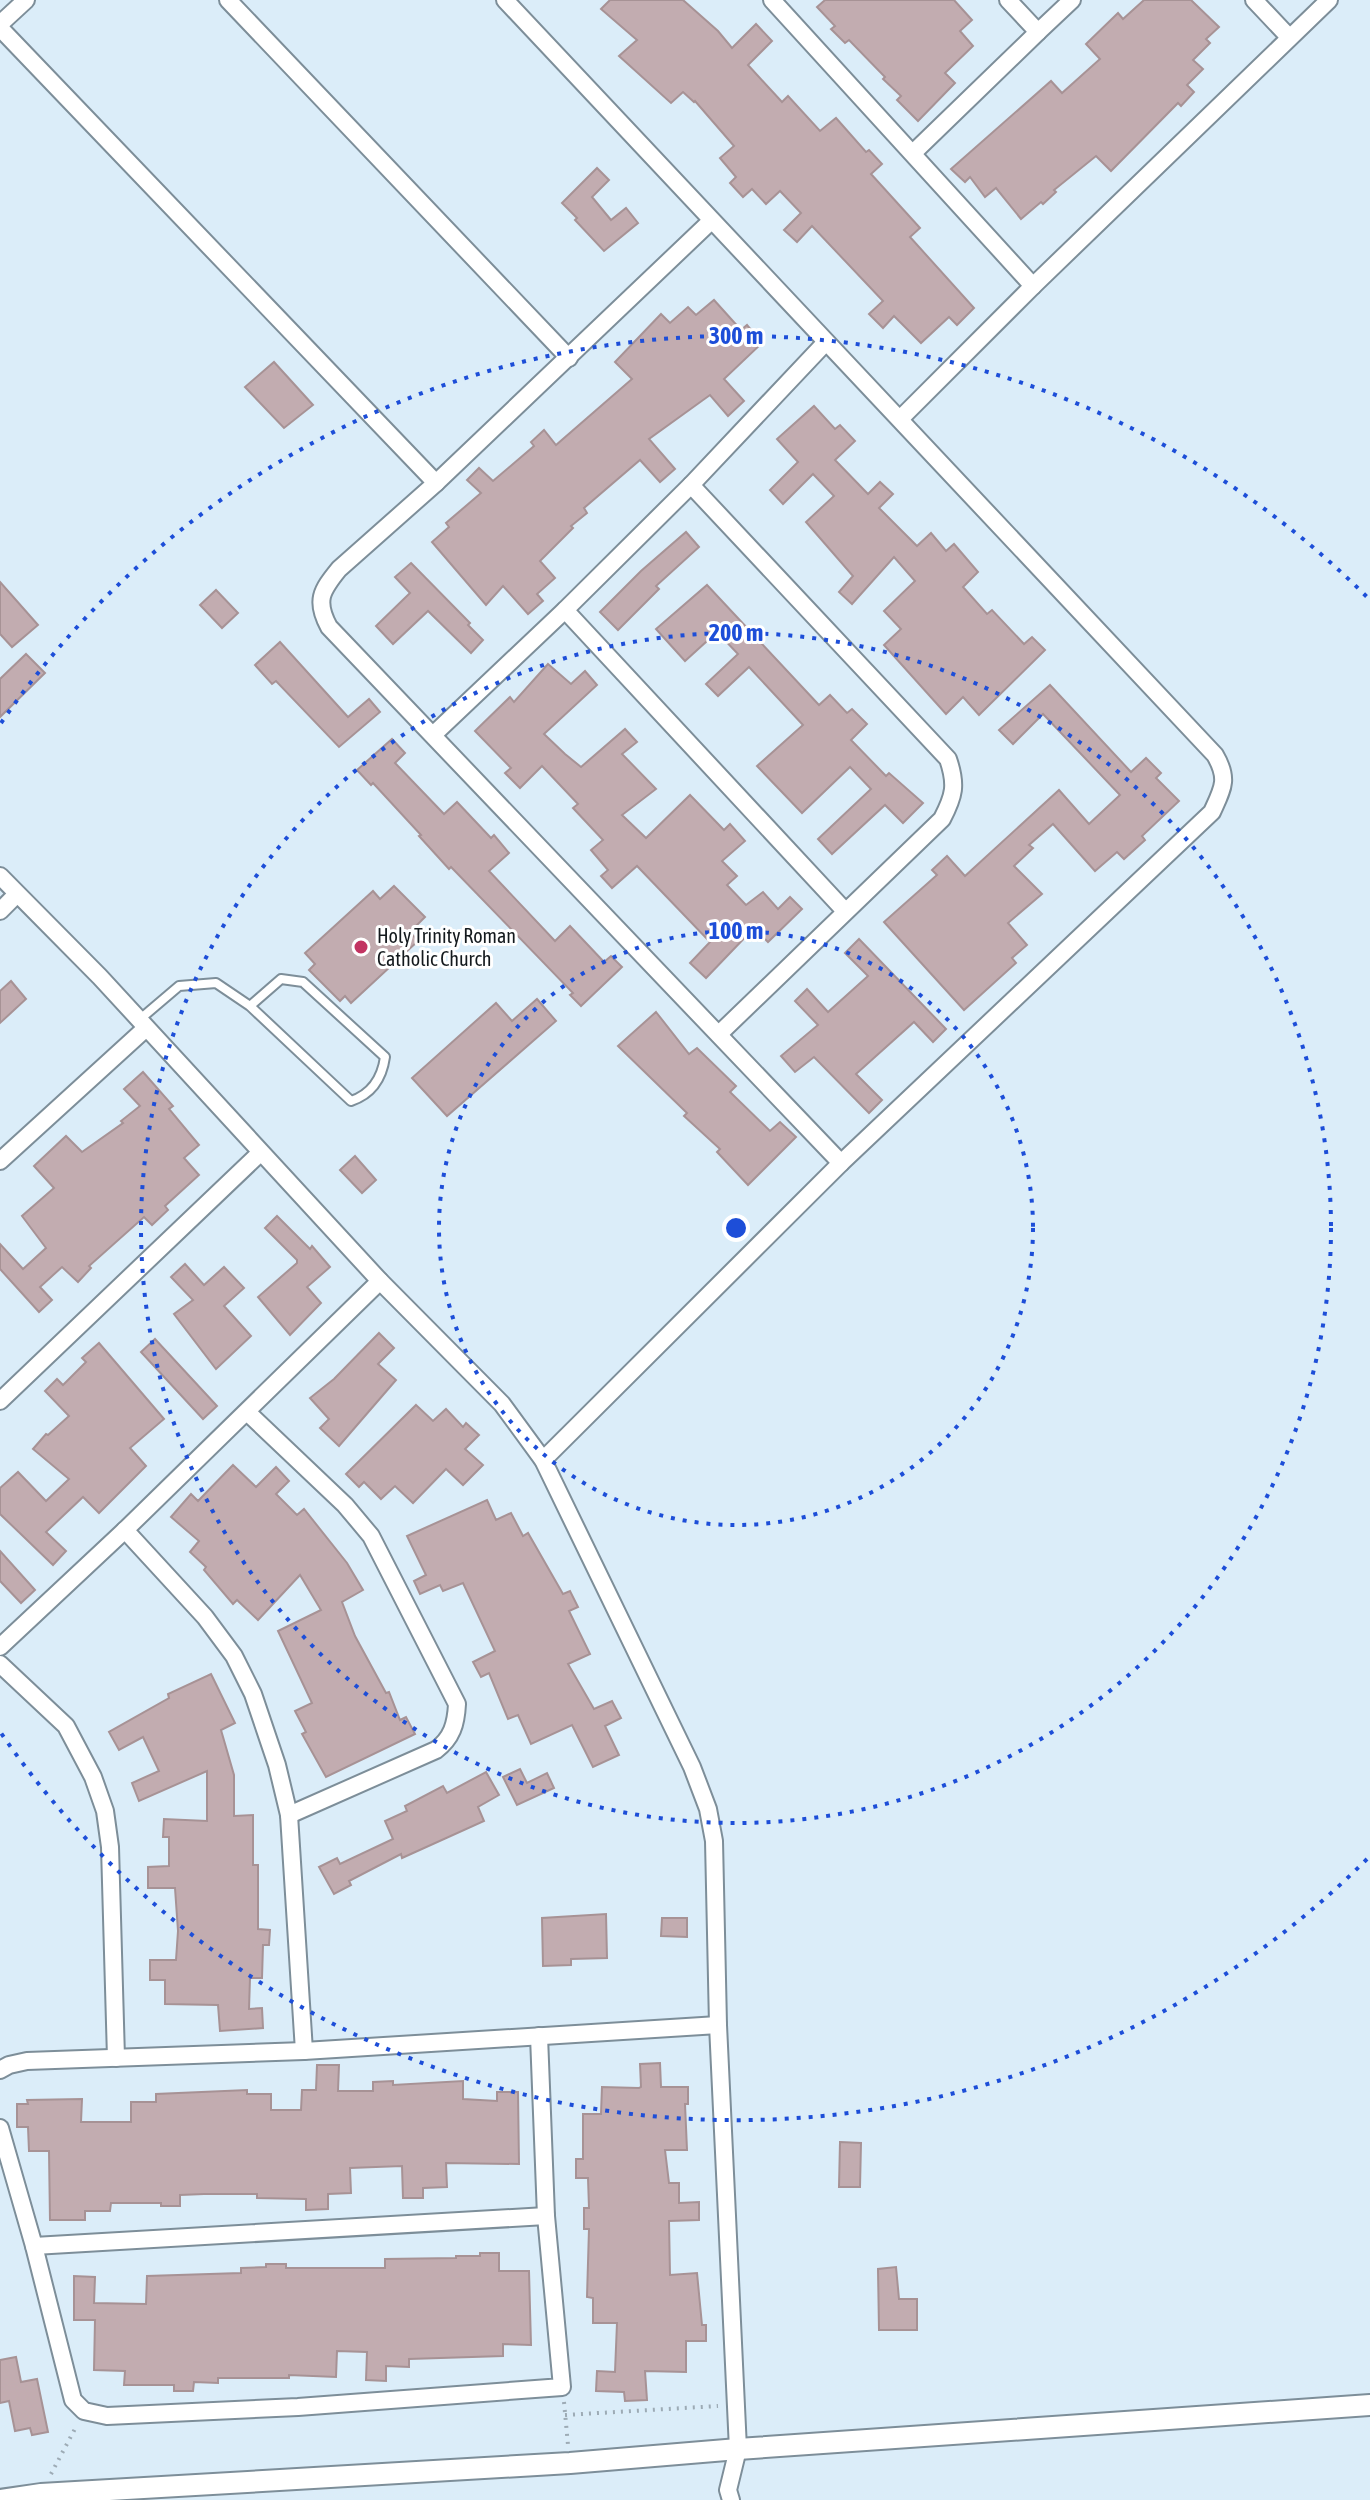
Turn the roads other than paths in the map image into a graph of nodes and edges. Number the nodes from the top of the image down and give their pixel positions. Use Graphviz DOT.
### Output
graph roads {
  1 [pos="26,0"];
  2 [pos="228,0"];
  3 [pos="505,0"];
  4 [pos="772,0"];
  5 [pos="1008,0"];
  6 [pos="1072,0"];
  7 [pos="1254,0"];
  8 [pos="1329,0"];
  9 [pos="0,26"];
  10 [pos="1038,32"];
  11 [pos="1289,37"];
  12 [pos="913,153"];
  13 [pos="711,221"];
  14 [pos="1033,286"];
  15 [pos="826,342"];
  16 [pos="569,358"];
  17 [pos="900,419"];
  18 [pos="436,483"];
  19 [pos="691,485"];
  20 [pos="565,610"];
  21 [pos="433,735"];
  22 [pos="0,876"];
  23 [pos="17,894"];
  24 [pos="0,911"];
  25 [pos="845,911"];
  26 [pos="250,1006"];
  27 [pos="142,1025"];
  28 [pos="719,1034"];
  29 [pos="260,1153"];
  30 [pos="0,1161"];
  31 [pos="841,1163"];
  32 [pos="380,1281"];
  33 [pos="0,1401"];
  34 [pos="247,1412"];
  35 [pos="543,1460"];
  36 [pos="125,1530"];
  37 [pos="0,1647"];
  38 [pos="0,1664"];
  39 [pos="289,1815"];
  40 [pos="718,2025"];
  41 [pos="539,2036"];
  42 [pos="304,2051"];
  43 [pos="116,2058"];
  44 [pos="0,2070"];
  45 [pos="0,2128"];
  46 [pos="546,2216"];
  47 [pos="34,2246"];
  48 [pos="1370,2405"];
  49 [pos="738,2449"];
  50 [pos="0,2500"];
  51 [pos="731,2500"];
  1 -- 9 [label="street"];
  2 -- 16 [label="street"];
  3 -- 13 [label="street"];
  4 -- 12 [label="street"];
  5 -- 10 [label="street"];
  6 -- 10 [label="street"];
  7 -- 11 [label="street"];
  8 -- 11 [label="street"];
  9 -- 18 [label="street"];
  10 -- 12 [label="street"];
  11 -- 14 [label="street"];
  12 -- 14 [label="street"];
  13 -- 15 [label="street"];
  13 -- 16 [label="street"];
  14 -- 17 [label="street"];
  15 -- 17 [label="street"];
  15 -- 19 [label="street"];
  16 -- 18 [label="street"];
  17 -- 31 [label="street"];
  18 -- 21 [label="street"];
  19 -- 20 [label="street"];
  19 -- 25 [label="street"];
  20 -- 21 [label="street"];
  20 -- 25 [label="street"];
  21 -- 28 [label="street"];
  22 -- 23 [label="street"];
  23 -- 24 [label="street"];
  23 -- 27 [label="street"];
  25 -- 28 [label="street"];
  26 -- 26 [label="lane"];
  26 -- 27 [label="lane"];
  27 -- 29 [label="street"];
  27 -- 30 [label="street"];
  28 -- 31 [label="street"];
  29 -- 32 [label="street"];
  29 -- 33 [label="street"];
  31 -- 35 [label="street"];
  32 -- 34 [label="street"];
  32 -- 35 [label="street"];
  34 -- 36 [label="street"];
  34 -- 39 [label="street"];
  35 -- 40 [label="street"];
  36 -- 37 [label="street"];
  36 -- 39 [label="street"];
  38 -- 43 [label="street"];
  39 -- 42 [label="street"];
  40 -- 41 [label="street"];
  40 -- 49 [label="street"];
  41 -- 42 [label="street"];
  41 -- 46 [label="street"];
  42 -- 43 [label="street"];
  43 -- 44 [label="street"];
  45 -- 47 [label="street"];
  46 -- 47 [label="street"];
  46 -- 47 [label="street"];
  48 -- 49 [label="street"];
  49 -- 50 [label="street"];
  49 -- 51 [label="street"];
}
